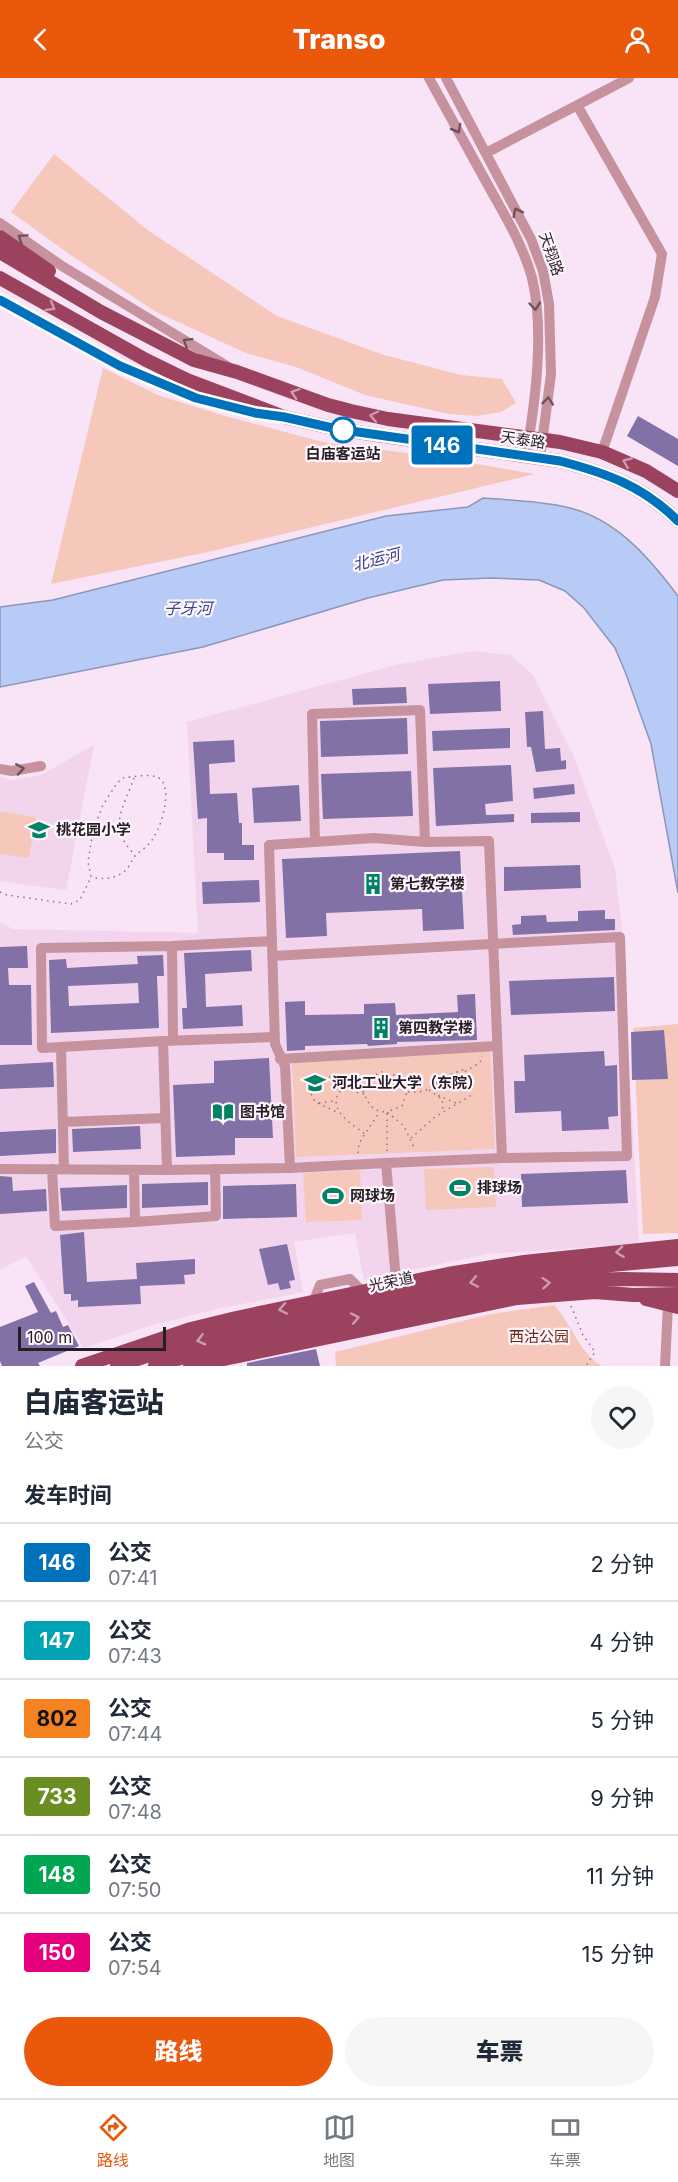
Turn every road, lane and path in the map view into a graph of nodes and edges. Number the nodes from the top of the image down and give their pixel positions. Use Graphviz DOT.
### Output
graph roads {
  1 [pos="429,78"];
  2 [pos="446,78"];
  3 [pos="628,78"];
  4 [pos="577,105"];
  5 [pos="486,153"];
  6 [pos="0,223"];
  7 [pos="0,237"];
  8 [pos="0,252"];
  9 [pos="0,278"];
  10 [pos="0,300"];
  11 [pos="158,343"];
  12 [pos="237,372"];
  13 [pos="284,417"];
  14 [pos="536,439"];
  15 [pos="602,452"];
  16 [pos="533,458"];
  17 [pos="678,491"];
  18 [pos="678,521"];
  19 [pos="41,766"];
  20 [pos="0,769"];
  21 [pos="135,777"];
  22 [pos="315,842"];
  23 [pos="425,842"];
  24 [pos="135,856"];
  25 [pos="91,877"];
  26 [pos="0,892"];
  27 [pos="272,941"];
  28 [pos="492,945"];
  29 [pos="172,946"];
  30 [pos="272,956"];
  31 [pos="274,1037"];
  32 [pos="168,1041"];
  33 [pos="496,1046"];
  34 [pos="61,1047"];
  35 [pos="484,1047"];
  36 [pos="280,1059"];
  37 [pos="467,1068"];
  38 [pos="452,1074"];
  39 [pos="317,1077"];
  40 [pos="462,1078"];
  41 [pos="436,1083"];
  42 [pos="429,1089"];
  43 [pos="346,1090"];
  44 [pos="407,1092"];
  45 [pos="311,1094"];
  46 [pos="364,1094"];
  47 [pos="439,1096"];
  48 [pos="336,1101"];
  49 [pos="318,1104"];
  50 [pos="457,1104"];
  51 [pos="379,1112"];
  52 [pos="387,1112"];
  53 [pos="444,1112"];
  54 [pos="340,1114"];
  55 [pos="165,1118"];
  56 [pos="63,1122"];
  57 [pos="365,1134"];
  58 [pos="410,1139"];
  59 [pos="502,1158"];
  60 [pos="421,1161"];
  61 [pos="386,1163"];
  62 [pos="358,1165"];
  63 [pos="290,1168"];
  64 [pos="0,1169"];
  65 [pos="58,1169"];
  66 [pos="215,1169"];
  67 [pos="134,1170"];
  68 [pos="167,1170"];
  69 [pos="135,1222"];
  70 [pos="678,1246"];
  71 [pos="678,1259"];
  72 [pos="678,1280"];
  73 [pos="566,1293"];
  74 [pos="678,1294"];
  75 [pos="633,1295"];
  76 [pos="369,1297"];
  77 [pos="399,1303"];
  78 [pos="673,1306"];
  79 [pos="82,1366"];
  80 [pos="117,1366"];
  81 [pos="155,1366"];
  82 [pos="190,1366"];
  83 [pos="586,1366"];
  84 [pos="665,1366"];
  1 -- 14 [label="street, 天翔路, one-way"];
  2 -- 5 [label="street, 天翔路"];
  3 -- 4 [label="street"];
  4 -- 5 [label="street"];
  4 -- 15 [label="street"];
  14 -- 5 [label="street, 天翔路, one-way"];
  12 -- 6 [label="street, one-way"];
  7 -- 11 [label="main road"];
  8 -- 11 [label="main road"];
  9 -- 13 [label="main road, 天泰路, one-way"];
  10 -- 13 [label="street"];
  11 -- 12 [label="main road, 天泰路"];
  14 -- 12 [label="main road, 天泰路, one-way"];
  13 -- 16 [label="main road, 天泰路"];
  14 -- 15 [label="main road, 天泰路"];
  14 -- 16 [label="street, 天翔路"];
  17 -- 15 [label="main road, 天泰路, one-way"];
  16 -- 18 [label="main road, 天泰路"];
  20 -- 19 [label="street, one-way"];
  21 -- 24 [label="path"];
  21 -- 24 [label="path"];
  21 -- 25 [label="path"];
  22 -- 23 [label="street"];
  22 -- 23 [label="street"];
  22 -- 27 [label="street"];
  23 -- 28 [label="street"];
  24 -- 25 [label="path"];
  25 -- 26 [label="path"];
  27 -- 29 [label="street"];
  27 -- 30 [label="street"];
  28 -- 30 [label="street"];
  28 -- 33 [label="street"];
  28 -- 59 [label="street"];
  29 -- 32 [label="street"];
  29 -- 34 [label="street"];
  30 -- 31 [label="street"];
  31 -- 32 [label="street"];
  31 -- 36 [label="street"];
  32 -- 34 [label="street"];
  32 -- 55 [label="street"];
  33 -- 35 [label="street"];
  33 -- 59 [label="street"];
  34 -- 56 [label="street"];
  35 -- 36 [label="street"];
  35 -- 37 [label="path"];
  36 -- 63 [label="street"];
  37 -- 38 [label="path"];
  37 -- 40 [label="path"];
  38 -- 40 [label="path"];
  38 -- 41 [label="path"];
  39 -- 43 [label="path"];
  40 -- 50 [label="path"];
  41 -- 42 [label="path"];
  41 -- 47 [label="path"];
  42 -- 44 [label="path"];
  42 -- 47 [label="path"];
  43 -- 46 [label="path"];
  43 -- 48 [label="path"];
  44 -- 46 [label="path"];
  44 -- 52 [label="path"];
  45 -- 49 [label="path"];
  46 -- 51 [label="path"];
  47 -- 50 [label="path"];
  47 -- 53 [label="path"];
  48 -- 49 [label="path"];
  48 -- 54 [label="path"];
  49 -- 54 [label="path"];
  50 -- 53 [label="path"];
  51 -- 52 [label="path"];
  51 -- 57 [label="path"];
  52 -- 58 [label="path"];
  52 -- 61 [label="path"];
  53 -- 58 [label="path"];
  54 -- 57 [label="path"];
  55 -- 56 [label="street"];
  55 -- 68 [label="street"];
  56 -- 65 [label="street"];
  57 -- 62 [label="path"];
  58 -- 60 [label="path"];
  59 -- 60 [label="street"];
  60 -- 61 [label="street"];
  61 -- 62 [label="street"];
  61 -- 77 [label="street"];
  62 -- 63 [label="street"];
  63 -- 66 [label="street"];
  64 -- 65 [label="street"];
  65 -- 67 [label="street"];
  65 -- 69 [label="street"];
  66 -- 68 [label="street"];
  66 -- 69 [label="street"];
  67 -- 68 [label="street"];
  67 -- 69 [label="street"];
  70 -- 77 [label="main road, one-way"];
  71 -- 77 [label="main road, 光荣道, one-way"];
  77 -- 72 [label="main road, 光荣道, one-way"];
  73 -- 75 [label="main road"];
  73 -- 77 [label="main road"];
  73 -- 83 [label="path"];
  74 -- 75 [label="main road"];
  75 -- 78 [label="main road"];
  76 -- 77 [label="main road, 光荣道"];
  76 -- 79 [label="main road, one-way"];
  76 -- 80 [label="main road, 光荣道, one-way"];
  81 -- 77 [label="main road, 光荣道, one-way"];
  77 -- 82 [label="main road"];
  78 -- 84 [label="street"];
}
